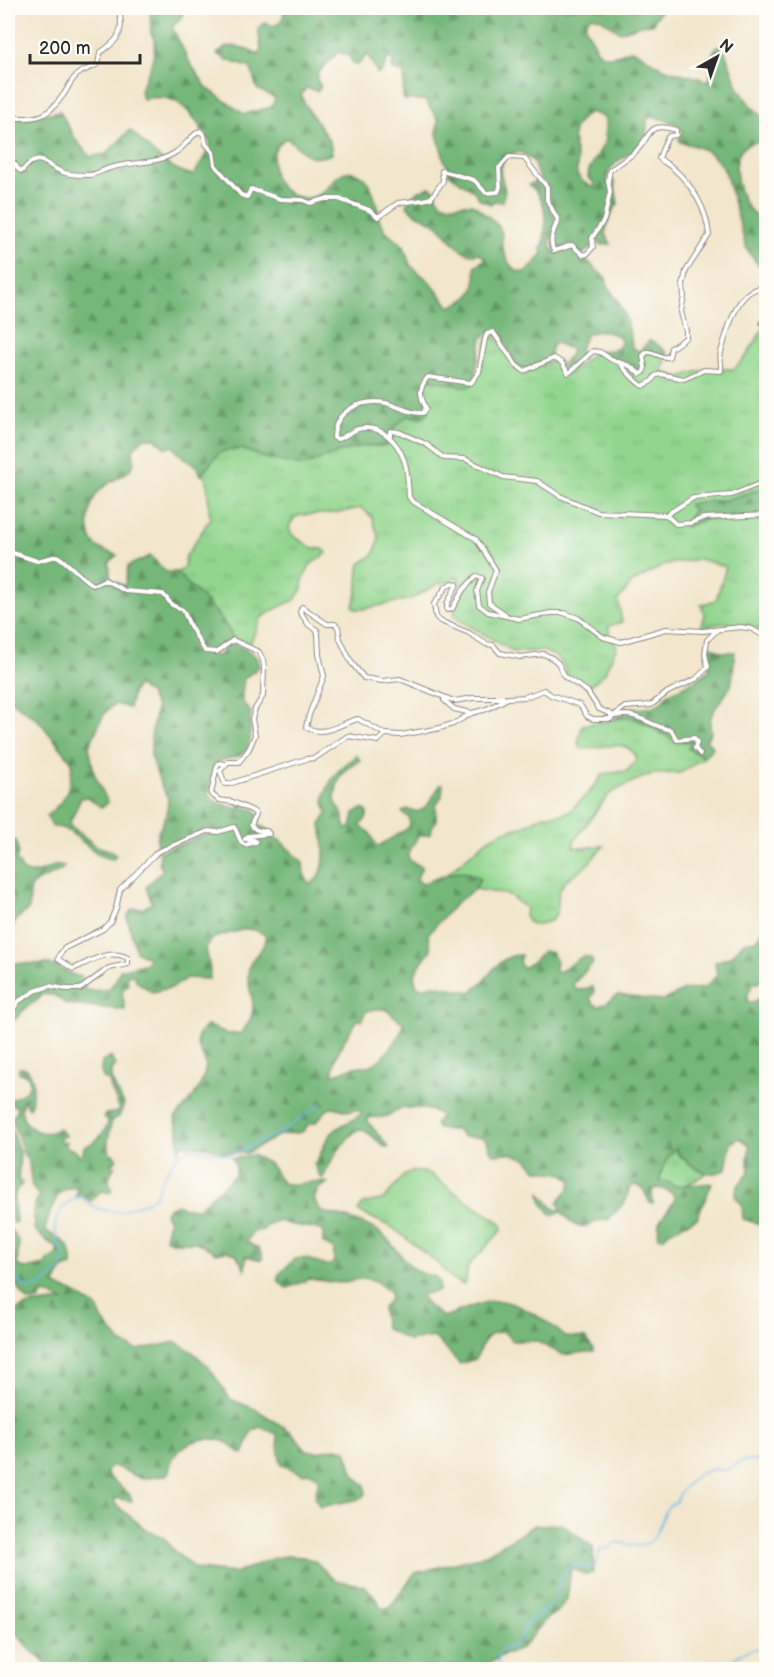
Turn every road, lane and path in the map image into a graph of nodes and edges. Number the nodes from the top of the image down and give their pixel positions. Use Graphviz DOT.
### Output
graph roads {
  1 [pos="121,8"];
  2 [pos="8,117"];
  3 [pos="8,155"];
  4 [pos="766,288"];
  5 [pos="766,317"];
  6 [pos="762,323"];
  7 [pos="619,361"];
  8 [pos="390,439"];
  9 [pos="766,481"];
  10 [pos="666,515"];
  11 [pos="766,515"];
  12 [pos="8,555"];
  13 [pos="505,614"];
  14 [pos="718,629"];
  15 [pos="766,637"];
  16 [pos="441,697"];
  17 [pos="508,698"];
  18 [pos="472,713"];
  19 [pos="612,717"];
  20 [pos="385,734"];
  21 [pos="700,754"];
  22 [pos="225,764"];
  23 [pos="8,1016"];
  1 -- 2 [label="street"];
  3 -- 7 [label="street"];
  4 -- 7 [label="street"];
  5 -- 6 [label="street"];
  7 -- 8 [label="street"];
  8 -- 10 [label="street"];
  8 -- 13 [label="street"];
  9 -- 10 [label="street"];
  10 -- 11 [label="street"];
  12 -- 22 [label="street"];
  13 -- 14 [label="street"];
  13 -- 19 [label="street"];
  14 -- 15 [label="street"];
  14 -- 19 [label="street"];
  16 -- 17 [label="street"];
  16 -- 18 [label="street"];
  16 -- 20 [label="street"];
  17 -- 18 [label="street"];
  17 -- 19 [label="street"];
  18 -- 20 [label="street"];
  19 -- 21 [label="street"];
  20 -- 22 [label="street"];
  22 -- 23 [label="street"];
}
